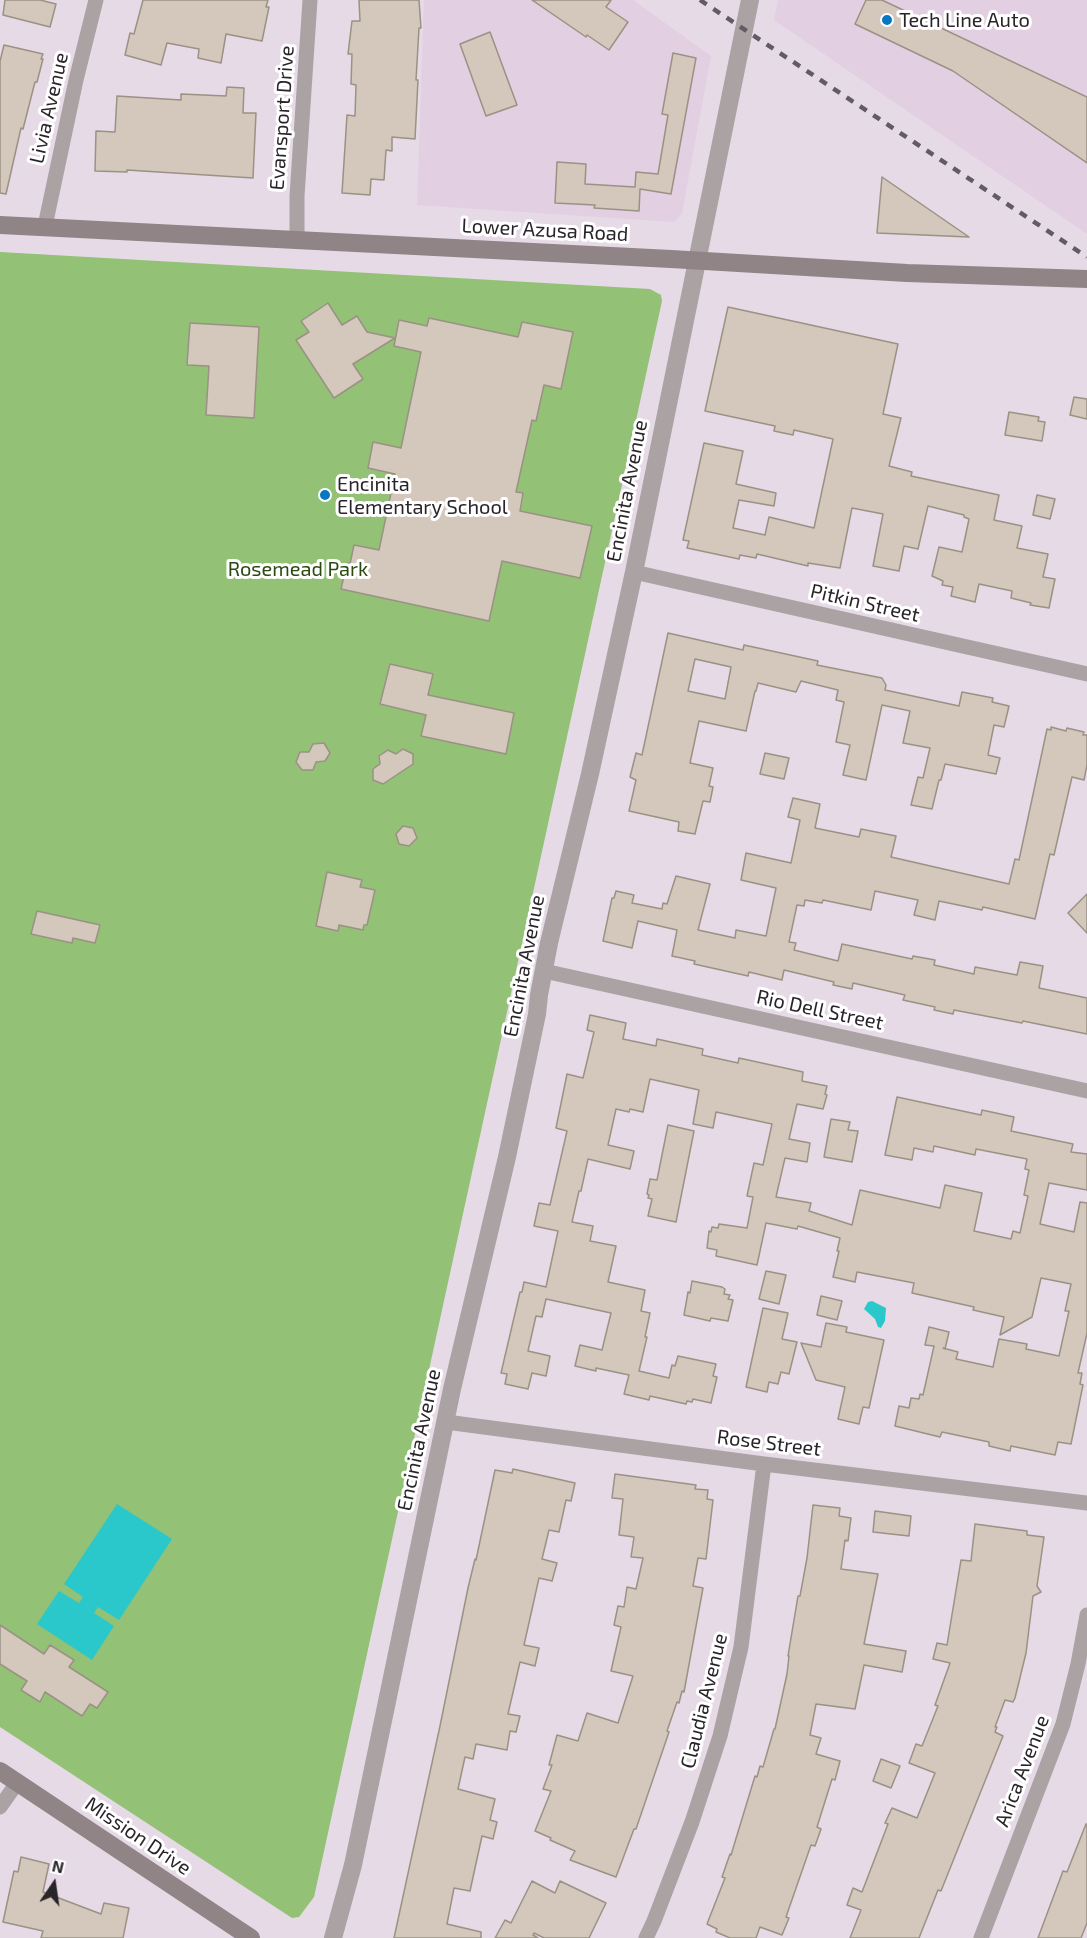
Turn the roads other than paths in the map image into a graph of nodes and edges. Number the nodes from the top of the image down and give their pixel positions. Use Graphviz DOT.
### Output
graph roads {
  1 [pos="96,0"];
  2 [pos="310,0"];
  3 [pos="750,0"];
  4 [pos="0,225"];
  5 [pos="45,226"];
  6 [pos="297,239"];
  7 [pos="697,260"];
  8 [pos="1087,279"];
  9 [pos="634,573"];
  10 [pos="1087,674"];
  11 [pos="544,971"];
  12 [pos="1087,1091"];
  13 [pos="446,1422"];
  14 [pos="764,1464"];
  15 [pos="1087,1503"];
  16 [pos="1087,1615"];
  17 [pos="0,1771"];
  18 [pos="18,1783"];
  19 [pos="0,1807"];
  20 [pos="251,1938"];
  21 [pos="333,1938"];
  22 [pos="646,1938"];
  23 [pos="981,1938"];
  1 -- 5 [label="street, Livia Avenue"];
  2 -- 6 [label="street, Evansport Drive"];
  3 -- 7 [label="street, Encinita Avenue"];
  4 -- 5 [label="main road, Lower Azusa Road"];
  5 -- 6 [label="main road, Lower Azusa Road"];
  6 -- 7 [label="main road, Lower Azusa Road"];
  7 -- 8 [label="main road, Lower Azusa Road"];
  7 -- 9 [label="street, Encinita Avenue"];
  9 -- 10 [label="street, Pitkin Street"];
  9 -- 11 [label="street, Encinita Avenue"];
  11 -- 12 [label="street, Rio Dell Street"];
  11 -- 13 [label="street, Encinita Avenue"];
  13 -- 14 [label="street, Rose Street"];
  13 -- 21 [label="street, Encinita Avenue"];
  14 -- 15 [label="street, Rose Street"];
  14 -- 22 [label="street, Claudia Avenue"];
  16 -- 23 [label="street, Arica Avenue"];
  17 -- 18 [label="main road, Mission Drive"];
  18 -- 19 [label="street"];
  18 -- 20 [label="main road, Mission Drive"];
}
